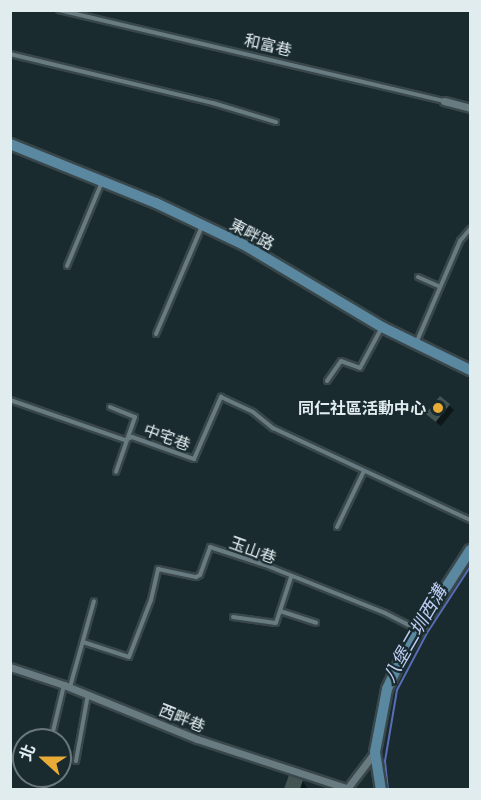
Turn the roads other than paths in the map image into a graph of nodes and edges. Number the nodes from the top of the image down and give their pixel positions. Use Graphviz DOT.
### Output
graph roads {
  1 [pos="59,10"];
  2 [pos="10,54"];
  3 [pos="444,101"];
  4 [pos="471,108"];
  5 [pos="276,122"];
  6 [pos="10,144"];
  7 [pos="102,181"];
  8 [pos="202,225"];
  9 [pos="471,229"];
  10 [pos="67,266"];
  11 [pos="418,277"];
  12 [pos="440,287"];
  13 [pos="382,327"];
  14 [pos="156,334"];
  15 [pos="416,344"];
  16 [pos="471,370"];
  17 [pos="327,381"];
  18 [pos="10,400"];
  19 [pos="110,407"];
  20 [pos="129,437"];
  21 [pos="364,471"];
  22 [pos="116,472"];
  23 [pos="471,520"];
  24 [pos="337,527"];
  25 [pos="471,550"];
  26 [pos="291,577"];
  27 [pos="94,601"];
  28 [pos="280,611"];
  29 [pos="233,617"];
  30 [pos="316,623"];
  31 [pos="420,631"];
  32 [pos="83,642"];
  33 [pos="10,667"];
  34 [pos="67,686"];
  35 [pos="88,694"];
  36 [pos="55,728"];
  37 [pos="375,752"];
  38 [pos="76,761"];
  39 [pos="346,789"];
  40 [pos="381,789"];
  1 -- 3 [label="lane, 和富巷"];
  2 -- 5 [label="lane"];
  3 -- 4 [label="street, 和富巷"];
  6 -- 7 [label="street, 東畔路"];
  7 -- 8 [label="street, 東畔路"];
  7 -- 10 [label="lane"];
  8 -- 13 [label="street, 東畔路"];
  8 -- 14 [label="lane"];
  9 -- 12 [label="lane"];
  11 -- 12 [label="lane"];
  12 -- 15 [label="lane"];
  13 -- 15 [label="street, 東畔路"];
  13 -- 17 [label="lane"];
  15 -- 16 [label="street, 東畔路"];
  18 -- 20 [label="lane, 中宅巷"];
  19 -- 20 [label="lane"];
  20 -- 21 [label="lane, 中宅巷"];
  20 -- 22 [label="lane"];
  21 -- 23 [label="lane, 中宅巷"];
  21 -- 24 [label="lane"];
  25 -- 31 [label="street"];
  26 -- 28 [label="lane"];
  26 -- 31 [label="lane, 玉山巷"];
  26 -- 32 [label="lane, 玉山巷"];
  27 -- 32 [label="lane"];
  28 -- 29 [label="lane"];
  28 -- 30 [label="lane"];
  31 -- 37 [label="street"];
  32 -- 34 [label="lane"];
  33 -- 34 [label="street, 西畔巷"];
  34 -- 35 [label="street, 西畔巷"];
  34 -- 36 [label="lane"];
  35 -- 38 [label="lane"];
  35 -- 39 [label="street, 西畔巷"];
  37 -- 39 [label="street"];
  37 -- 40 [label="street"];
}
